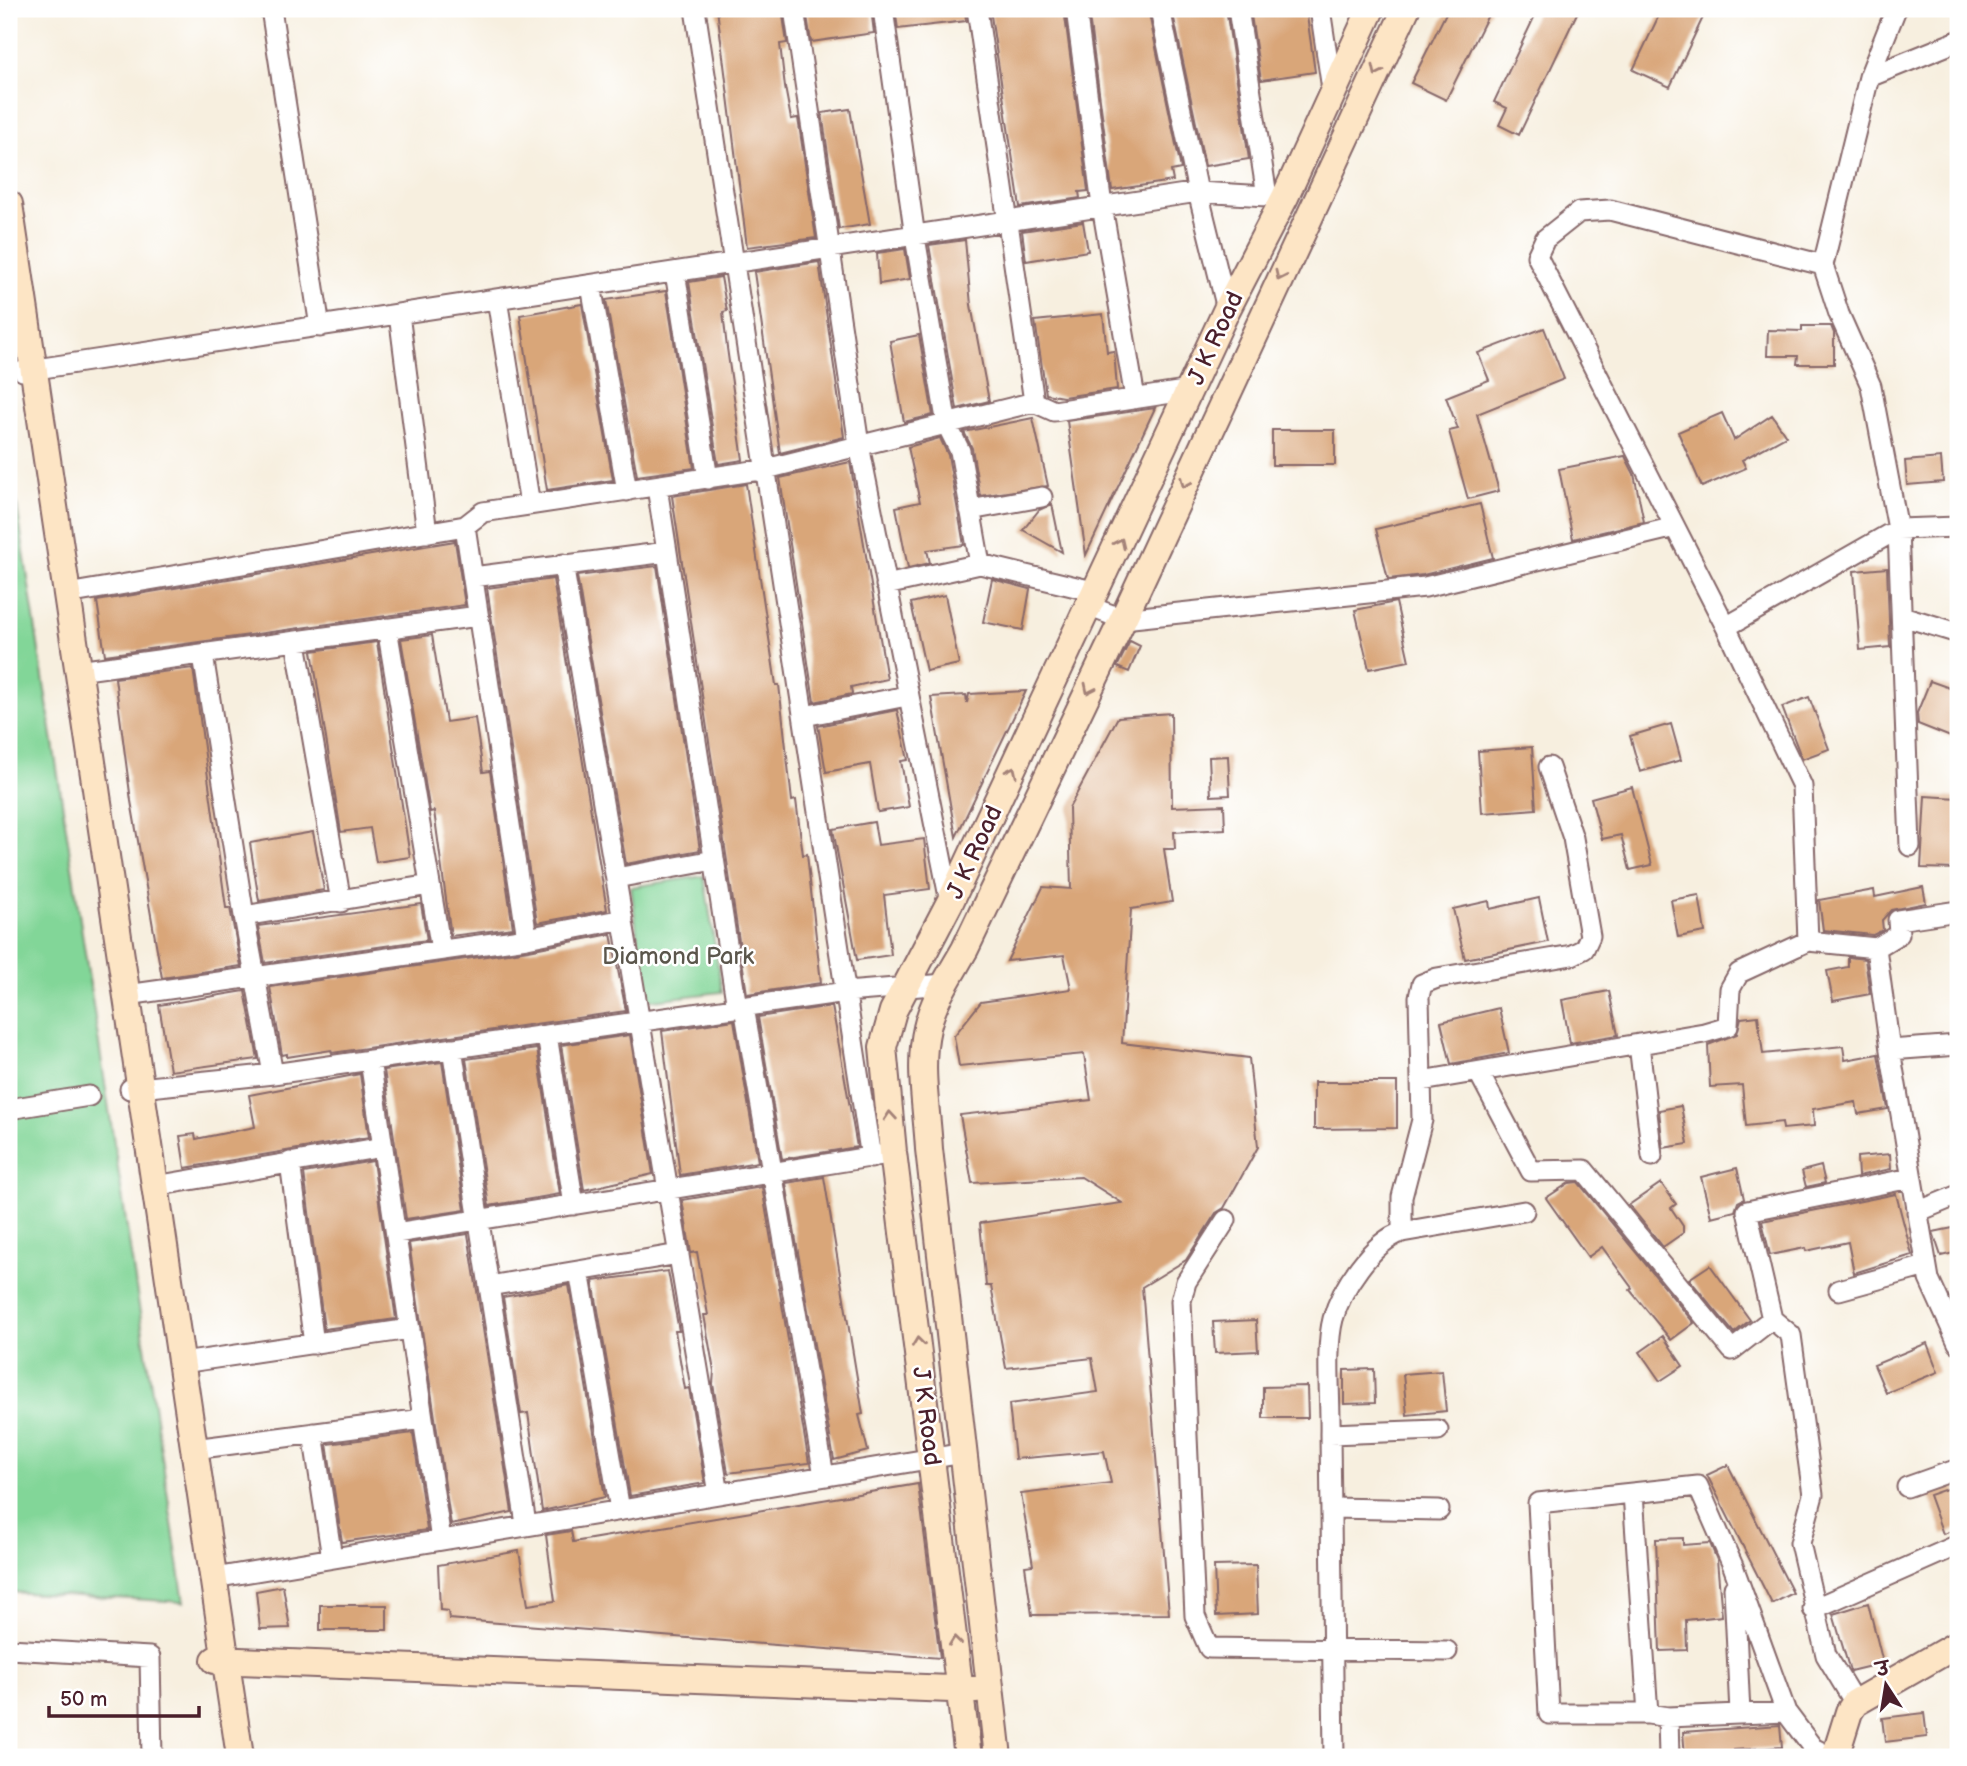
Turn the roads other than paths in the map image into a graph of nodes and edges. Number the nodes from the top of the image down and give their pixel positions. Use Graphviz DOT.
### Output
graph roads {
  1 [pos="271,9"];
  2 [pos="695,9"];
  3 [pos="794,9"];
  4 [pos="883,9"];
  5 [pos="977,9"];
  6 [pos="1076,9"];
  7 [pos="1160,9"];
  8 [pos="1238,9"];
  9 [pos="1320,9"];
  10 [pos="1371,9"];
  11 [pos="1406,9"];
  12 [pos="1896,9"];
  13 [pos="1958,41"];
  14 [pos="1869,77"];
  15 [pos="1332,89"];
  16 [pos="1198,192"];
  17 [pos="9,204"];
  18 [pos="1275,204"];
  19 [pos="1102,206"];
  20 [pos="1009,220"];
  21 [pos="1300,234"];
  22 [pos="915,237"];
  23 [pos="828,248"];
  24 [pos="734,263"];
  25 [pos="1824,265"];
  26 [pos="675,272"];
  27 [pos="9,276"];
  28 [pos="591,285"];
  29 [pos="497,299"];
  30 [pos="1227,309"];
  31 [pos="399,314"];
  32 [pos="320,327"];
  33 [pos="28,369"];
  34 [pos="1191,390"];
  35 [pos="1135,398"];
  36 [pos="1034,402"];
  37 [pos="947,425"];
  38 [pos="859,445"];
  39 [pos="766,469"];
  40 [pos="708,479"];
  41 [pos="657,487"];
  42 [pos="627,491"];
  43 [pos="1042,497"];
  44 [pos="530,505"];
  45 [pos="970,510"];
  46 [pos="465,526"];
  47 [pos="1675,527"];
  48 [pos="1958,527"];
  49 [pos="1898,529"];
  50 [pos="427,533"];
  51 [pos="667,552"];
  52 [pos="563,564"];
  53 [pos="979,564"];
  54 [pos="472,577"];
  55 [pos="886,585"];
  56 [pos="67,594"];
  57 [pos="1093,600"];
  58 [pos="478,616"];
  59 [pos="1902,616"];
  60 [pos="1123,619"];
  61 [pos="1726,627"];
  62 [pos="387,628"];
  63 [pos="1958,633"];
  64 [pos="296,642"];
  65 [pos="203,655"];
  66 [pos="78,671"];
  67 [pos="907,696"];
  68 [pos="804,716"];
  69 [pos="1549,767"];
  70 [pos="1910,846"];
  71 [pos="714,860"];
  72 [pos="616,878"];
  73 [pos="430,885"];
  74 [pos="341,902"];
  75 [pos="950,902"];
  76 [pos="1958,911"];
  77 [pos="244,916"];
  78 [pos="622,919"];
  79 [pos="527,938"];
  80 [pos="1808,941"];
  81 [pos="1876,948"];
  82 [pos="441,950"];
  83 [pos="255,978"];
  84 [pos="944,984"];
  85 [pos="906,985"];
  86 [pos="846,992"];
  87 [pos="127,995"];
  88 [pos="740,1007"];
  89 [pos="640,1021"];
  90 [pos="547,1035"];
  91 [pos="887,1036"];
  92 [pos="925,1043"];
  93 [pos="1639,1044"];
  94 [pos="1958,1045"];
  95 [pos="452,1048"];
  96 [pos="1890,1050"];
  97 [pos="370,1060"];
  98 [pos="1479,1073"];
  99 [pos="274,1074"];
  100 [pos="1422,1081"];
  101 [pos="135,1088"];
  102 [pos="89,1096"];
  103 [pos="9,1109"];
  104 [pos="383,1147"];
  105 [pos="882,1155"];
  106 [pos="1652,1156"];
  107 [pos="290,1162"];
  108 [pos="772,1173"];
  109 [pos="1911,1178"];
  110 [pos="155,1186"];
  111 [pos="668,1190"];
  112 [pos="1958,1195"];
  113 [pos="574,1205"];
  114 [pos="1524,1211"];
  115 [pos="1917,1212"];
  116 [pos="478,1220"];
  117 [pos="1226,1220"];
  118 [pos="1402,1232"];
  119 [pos="396,1233"];
  120 [pos="679,1254"];
  121 [pos="1926,1266"];
  122 [pos="579,1271"];
  123 [pos="489,1286"];
  124 [pos="1839,1290"];
  125 [pos="1772,1319"];
  126 [pos="410,1329"];
  127 [pos="1958,1343"];
  128 [pos="314,1344"];
  129 [pos="182,1363"];
  130 [pos="423,1419"];
  131 [pos="1438,1430"];
  132 [pos="313,1433"];
  133 [pos="1330,1434"];
  134 [pos="194,1449"];
  135 [pos="964,1453"];
  136 [pos="933,1458"];
  137 [pos="1958,1469"];
  138 [pos="824,1476"];
  139 [pos="1907,1487"];
  140 [pos="1633,1493"];
  141 [pos="719,1494"];
  142 [pos="1331,1508"];
  143 [pos="620,1510"];
  144 [pos="1439,1510"];
  145 [pos="526,1524"];
  146 [pos="441,1540"];
  147 [pos="1958,1545"];
  148 [pos="332,1558"];
  149 [pos="1732,1566"];
  150 [pos="214,1578"];
  151 [pos="1813,1609"];
  152 [pos="1958,1644"];
  153 [pos="1333,1649"];
  154 [pos="9,1650"];
  155 [pos="1447,1651"];
  156 [pos="221,1660"];
  157 [pos="960,1689"];
  158 [pos="991,1691"];
  159 [pos="1855,1703"];
  160 [pos="1786,1712"];
  161 [pos="1740,1713"];
  162 [pos="1648,1714"];
  163 [pos="1668,1717"];
  164 [pos="240,1754"];
  165 [pos="152,1757"];
  166 [pos="968,1757"];
  167 [pos="998,1757"];
  168 [pos="1334,1757"];
  169 [pos="1669,1757"];
  170 [pos="1833,1757"];
  1 -- 32 [label="street"];
  2 -- 24 [label="street"];
  3 -- 23 [label="street"];
  4 -- 22 [label="street"];
  5 -- 20 [label="street"];
  6 -- 19 [label="street"];
  7 -- 16 [label="street"];
  8 -- 18 [label="street"];
  9 -- 15 [label="street"];
  10 -- 15 [label="street, J K Road"];
  11 -- 21 [label="street, J K Road, one-way"];
  12 -- 14 [label="street"];
  13 -- 14 [label="street"];
  14 -- 25 [label="street"];
  15 -- 18 [label="street, J K Road"];
  16 -- 18 [label="street"];
  16 -- 19 [label="street"];
  16 -- 30 [label="street"];
  17 -- 33 [label="street"];
  18 -- 21 [label="street"];
  18 -- 30 [label="street, J K Road"];
  19 -- 20 [label="street"];
  19 -- 35 [label="street"];
  20 -- 22 [label="street"];
  20 -- 36 [label="street"];
  21 -- 60 [label="street, J K Road, one-way"];
  22 -- 23 [label="street"];
  22 -- 37 [label="street"];
  23 -- 24 [label="street"];
  23 -- 38 [label="street"];
  24 -- 26 [label="street"];
  24 -- 39 [label="street"];
  25 -- 47 [label="street"];
  25 -- 49 [label="street"];
  26 -- 28 [label="street"];
  26 -- 40 [label="street"];
  27 -- 33 [label="street"];
  28 -- 29 [label="street"];
  28 -- 42 [label="street"];
  29 -- 31 [label="street"];
  29 -- 44 [label="street"];
  30 -- 34 [label="street, J K Road"];
  31 -- 32 [label="street"];
  31 -- 50 [label="street"];
  32 -- 33 [label="street"];
  33 -- 56 [label="street"];
  33 -- 101 [label="street"];
  34 -- 35 [label="street"];
  57 -- 34 [label="street, J K Road, one-way"];
  35 -- 36 [label="street"];
  36 -- 37 [label="street"];
  37 -- 38 [label="street"];
  37 -- 45 [label="street"];
  38 -- 39 [label="street"];
  38 -- 55 [label="street"];
  39 -- 40 [label="street"];
  39 -- 68 [label="street"];
  40 -- 41 [label="street"];
  41 -- 42 [label="street"];
  41 -- 51 [label="street"];
  42 -- 44 [label="street"];
  43 -- 45 [label="street"];
  44 -- 46 [label="street"];
  45 -- 53 [label="street"];
  46 -- 50 [label="street"];
  46 -- 54 [label="street"];
  47 -- 60 [label="street"];
  47 -- 61 [label="street"];
  48 -- 49 [label="street"];
  49 -- 59 [label="street"];
  49 -- 61 [label="street"];
  50 -- 56 [label="street"];
  51 -- 52 [label="street"];
  51 -- 71 [label="street"];
  52 -- 54 [label="street"];
  52 -- 72 [label="street"];
  53 -- 55 [label="street"];
  53 -- 57 [label="street"];
  54 -- 58 [label="street"];
  55 -- 67 [label="street"];
  56 -- 66 [label="street"];
  57 -- 60 [label="street"];
  75 -- 57 [label="street, J K Road, one-way"];
  58 -- 62 [label="street"];
  58 -- 79 [label="street"];
  59 -- 63 [label="street"];
  59 -- 70 [label="street"];
  60 -- 84 [label="street, J K Road, one-way"];
  61 -- 80 [label="street"];
  62 -- 64 [label="street"];
  62 -- 73 [label="street"];
  64 -- 65 [label="street"];
  64 -- 74 [label="street"];
  65 -- 66 [label="street"];
  65 -- 77 [label="street"];
  66 -- 87 [label="street"];
  67 -- 68 [label="street"];
  67 -- 75 [label="street"];
  68 -- 86 [label="street"];
  69 -- 100 [label="street"];
  71 -- 72 [label="street"];
  71 -- 88 [label="street"];
  72 -- 78 [label="street"];
  73 -- 74 [label="street"];
  73 -- 82 [label="street"];
  74 -- 77 [label="street"];
  75 -- 85 [label="street, J K Road"];
  76 -- 81 [label="street"];
  77 -- 83 [label="street"];
  78 -- 79 [label="street"];
  78 -- 89 [label="street"];
  79 -- 82 [label="street"];
  80 -- 81 [label="street"];
  80 -- 93 [label="street"];
  81 -- 96 [label="street"];
  82 -- 83 [label="street"];
  83 -- 87 [label="street"];
  83 -- 99 [label="street"];
  84 -- 85 [label="street"];
  84 -- 92 [label="street, J K Road"];
  85 -- 86 [label="street"];
  85 -- 91 [label="street, J K Road"];
  86 -- 88 [label="street"];
  86 -- 105 [label="street"];
  87 -- 101 [label="street"];
  88 -- 89 [label="street"];
  88 -- 108 [label="street"];
  89 -- 90 [label="street"];
  89 -- 111 [label="street"];
  90 -- 95 [label="street"];
  90 -- 113 [label="street"];
  91 -- 92 [label="street"];
  105 -- 91 [label="street, J K Road, one-way"];
  92 -- 135 [label="street, J K Road"];
  93 -- 98 [label="street"];
  93 -- 106 [label="street"];
  94 -- 96 [label="street"];
  95 -- 97 [label="street"];
  95 -- 116 [label="street"];
  96 -- 109 [label="street"];
  97 -- 99 [label="street"];
  97 -- 104 [label="street"];
  98 -- 100 [label="street"];
  98 -- 125 [label="street"];
  99 -- 101 [label="street"];
  100 -- 118 [label="street"];
  101 -- 110 [label="street"];
  101 -- 156 [label="street"];
  102 -- 103 [label="street"];
  104 -- 107 [label="street"];
  104 -- 119 [label="street"];
  105 -- 108 [label="street"];
  136 -- 105 [label="street, J K Road, one-way"];
  107 -- 110 [label="street"];
  107 -- 128 [label="street"];
  108 -- 111 [label="street"];
  108 -- 138 [label="street"];
  109 -- 115 [label="street"];
  109 -- 125 [label="street"];
  110 -- 129 [label="street"];
  111 -- 113 [label="street"];
  111 -- 120 [label="street"];
  112 -- 115 [label="street"];
  113 -- 116 [label="street"];
  114 -- 118 [label="street"];
  115 -- 121 [label="street"];
  116 -- 119 [label="street"];
  116 -- 123 [label="street"];
  117 -- 153 [label="street"];
  118 -- 133 [label="street"];
  119 -- 126 [label="street"];
  120 -- 122 [label="street"];
  120 -- 141 [label="street"];
  121 -- 124 [label="street"];
  121 -- 127 [label="street"];
  122 -- 123 [label="street"];
  122 -- 143 [label="street"];
  123 -- 145 [label="street"];
  125 -- 151 [label="street"];
  126 -- 128 [label="street"];
  126 -- 130 [label="street"];
  128 -- 129 [label="street"];
  129 -- 134 [label="street"];
  130 -- 132 [label="street"];
  130 -- 146 [label="street"];
  131 -- 133 [label="street"];
  132 -- 134 [label="street"];
  132 -- 148 [label="street"];
  133 -- 142 [label="street"];
  134 -- 150 [label="street"];
  135 -- 136 [label="street"];
  135 -- 158 [label="street, J K Road"];
  136 -- 138 [label="street"];
  157 -- 136 [label="street, J K Road, one-way"];
  137 -- 139 [label="street"];
  138 -- 141 [label="street"];
  140 -- 149 [label="street"];
  140 -- 162 [label="street"];
  140 -- 162 [label="street"];
  141 -- 143 [label="street"];
  142 -- 144 [label="street"];
  142 -- 153 [label="street"];
  143 -- 145 [label="street"];
  145 -- 146 [label="street"];
  146 -- 148 [label="street"];
  147 -- 151 [label="street"];
  148 -- 150 [label="street"];
  149 -- 160 [label="street"];
  149 -- 161 [label="street"];
  150 -- 156 [label="street"];
  151 -- 159 [label="street"];
  152 -- 159 [label="street"];
  153 -- 155 [label="street"];
  153 -- 168 [label="street"];
  154 -- 165 [label="street"];
  156 -- 157 [label="street"];
  156 -- 164 [label="street"];
  157 -- 158 [label="street"];
  157 -- 166 [label="street, J K Road"];
  158 -- 167 [label="street, J K Road"];
  159 -- 170 [label="street"];
  160 -- 161 [label="street"];
  160 -- 170 [label="street"];
  161 -- 163 [label="street"];
  162 -- 163 [label="street"];
  163 -- 169 [label="street"];
}
